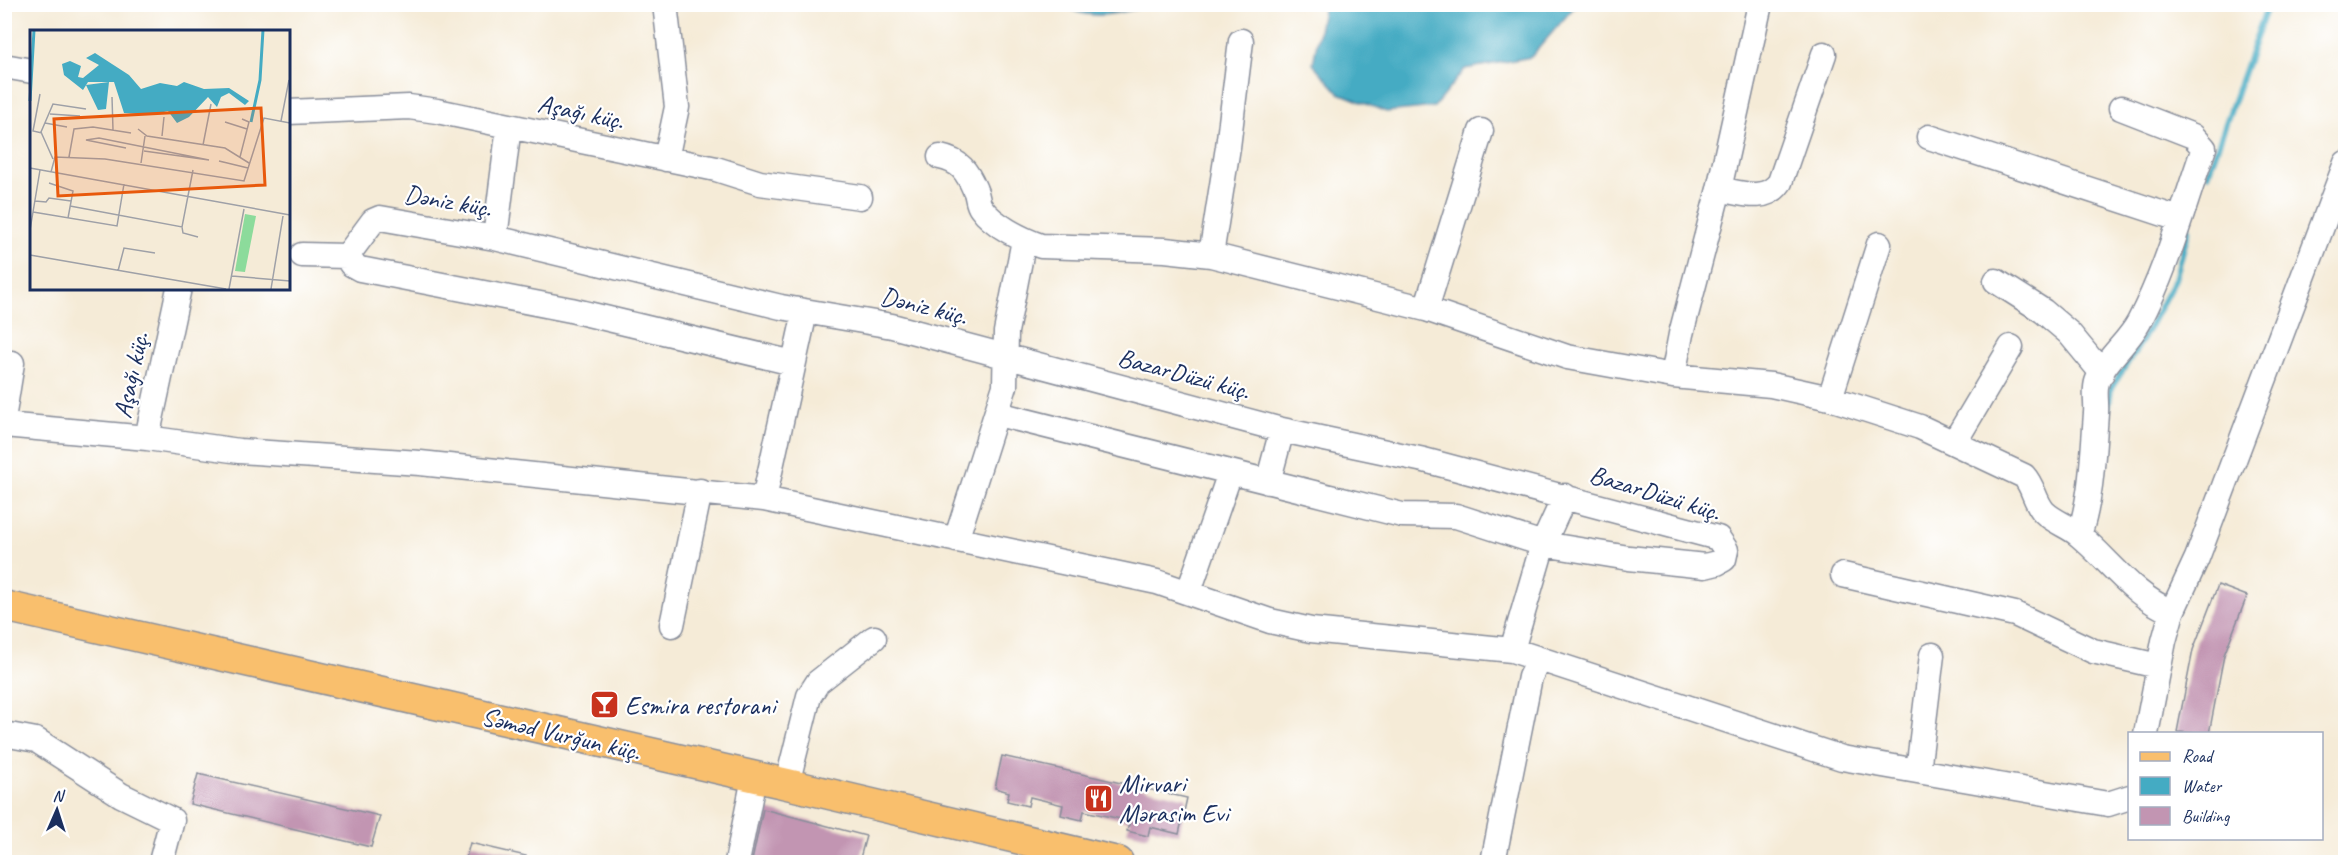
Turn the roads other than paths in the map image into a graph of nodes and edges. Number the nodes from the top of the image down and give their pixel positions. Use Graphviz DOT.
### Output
graph roads {
  1 [pos="665,4"];
  2 [pos="1760,4"];
  3 [pos="1241,41"];
  4 [pos="1824,54"];
  5 [pos="4,66"];
  6 [pos="30,71"];
  7 [pos="2121,108"];
  8 [pos="290,112"];
  9 [pos="509,126"];
  10 [pos="1481,131"];
  11 [pos="1929,137"];
  12 [pos="940,157"];
  13 [pos="666,159"];
  14 [pos="2346,163"];
  15 [pos="1719,189"];
  16 [pos="860,197"];
  17 [pos="2179,219"];
  18 [pos="495,238"];
  19 [pos="1024,240"];
  20 [pos="1879,244"];
  21 [pos="302,255"];
  22 [pos="1211,255"];
  23 [pos="348,256"];
  24 [pos="1996,281"];
  25 [pos="179,290"];
  26 [pos="1426,309"];
  27 [pos="805,312"];
  28 [pos="2011,347"];
  29 [pos="1007,357"];
  30 [pos="12,363"];
  31 [pos="793,363"];
  32 [pos="2102,373"];
  33 [pos="1673,376"];
  34 [pos="1830,398"];
  35 [pos="4,413"];
  36 [pos="998,414"];
  37 [pos="4,425"];
  38 [pos="1282,430"];
  39 [pos="147,438"];
  40 [pos="1954,443"];
  41 [pos="1230,473"];
  42 [pos="1269,482"];
  43 [pos="700,491"];
  44 [pos="1565,496"];
  45 [pos="764,499"];
  46 [pos="2079,535"];
  47 [pos="956,540"];
  48 [pos="1543,544"];
  49 [pos="1843,574"];
  50 [pos="1189,591"];
  51 [pos="4,606"];
  52 [pos="2172,612"];
  53 [pos="672,625"];
  54 [pos="874,639"];
  55 [pos="1512,650"];
  56 [pos="1932,655"];
  57 [pos="1539,659"];
  58 [pos="2158,666"];
  59 [pos="2146,732"];
  60 [pos="4,734"];
  61 [pos="1918,771"];
  62 [pos="754,778"];
  63 [pos="787,784"];
  64 [pos="2128,798"];
  65 [pos="161,862"];
  66 [pos="737,862"];
  67 [pos="1118,862"];
  68 [pos="1493,862"];
  1 -- 13 [label="street"];
  2 -- 15 [label="street"];
  3 -- 22 [label="street"];
  4 -- 15 [label="street"];
  5 -- 6 [label="street"];
  7 -- 17 [label="street"];
  8 -- 9 [label="street, Aşağı küç."];
  9 -- 13 [label="street, Aşağı küç."];
  9 -- 18 [label="street"];
  10 -- 26 [label="street"];
  11 -- 17 [label="street"];
  12 -- 19 [label="street"];
  13 -- 16 [label="street, Aşağı küç."];
  14 -- 52 [label="street"];
  15 -- 33 [label="street"];
  17 -- 32 [label="street"];
  18 -- 23 [label="street, Dəniz küç."];
  18 -- 27 [label="street, Dəniz küç."];
  19 -- 22 [label="street"];
  19 -- 29 [label="street"];
  20 -- 34 [label="street"];
  21 -- 23 [label="street"];
  22 -- 26 [label="street"];
  23 -- 31 [label="street"];
  24 -- 32 [label="street"];
  25 -- 39 [label="street, Aşağı küç."];
  26 -- 33 [label="street"];
  27 -- 29 [label="street, Dəniz küç."];
  27 -- 31 [label="street"];
  28 -- 40 [label="street"];
  29 -- 36 [label="street"];
  29 -- 38 [label="street, BazarDüzü küç."];
  30 -- 35 [label="street"];
  31 -- 45 [label="street"];
  32 -- 46 [label="street"];
  33 -- 34 [label="street"];
  34 -- 40 [label="street"];
  36 -- 41 [label="street, BazarDüzü küç."];
  36 -- 47 [label="street"];
  37 -- 39 [label="street"];
  38 -- 42 [label="street"];
  38 -- 44 [label="street, BazarDüzü küç."];
  39 -- 43 [label="street"];
  40 -- 46 [label="street"];
  41 -- 42 [label="street, BazarDüzü küç."];
  41 -- 50 [label="street"];
  42 -- 48 [label="street, BazarDüzü küç."];
  43 -- 45 [label="street"];
  43 -- 53 [label="street"];
  44 -- 48 [label="street"];
  44 -- 48 [label="street, BazarDüzü küç."];
  45 -- 47 [label="street"];
  46 -- 52 [label="street"];
  47 -- 50 [label="street"];
  48 -- 55 [label="street"];
  49 -- 58 [label="street"];
  50 -- 55 [label="street"];
  51 -- 62 [label="main road, Səməd Vurğun küç."];
  52 -- 58 [label="street"];
  54 -- 63 [label="street"];
  55 -- 57 [label="street"];
  56 -- 61 [label="street"];
  57 -- 61 [label="street"];
  57 -- 68 [label="street"];
  58 -- 59 [label="street"];
  60 -- 65 [label="street"];
  61 -- 64 [label="street"];
  62 -- 63 [label="main road, Səməd Vurğun küç."];
  62 -- 66 [label="street"];
  63 -- 67 [label="main road, Səməd Vurğun küç."];
}
